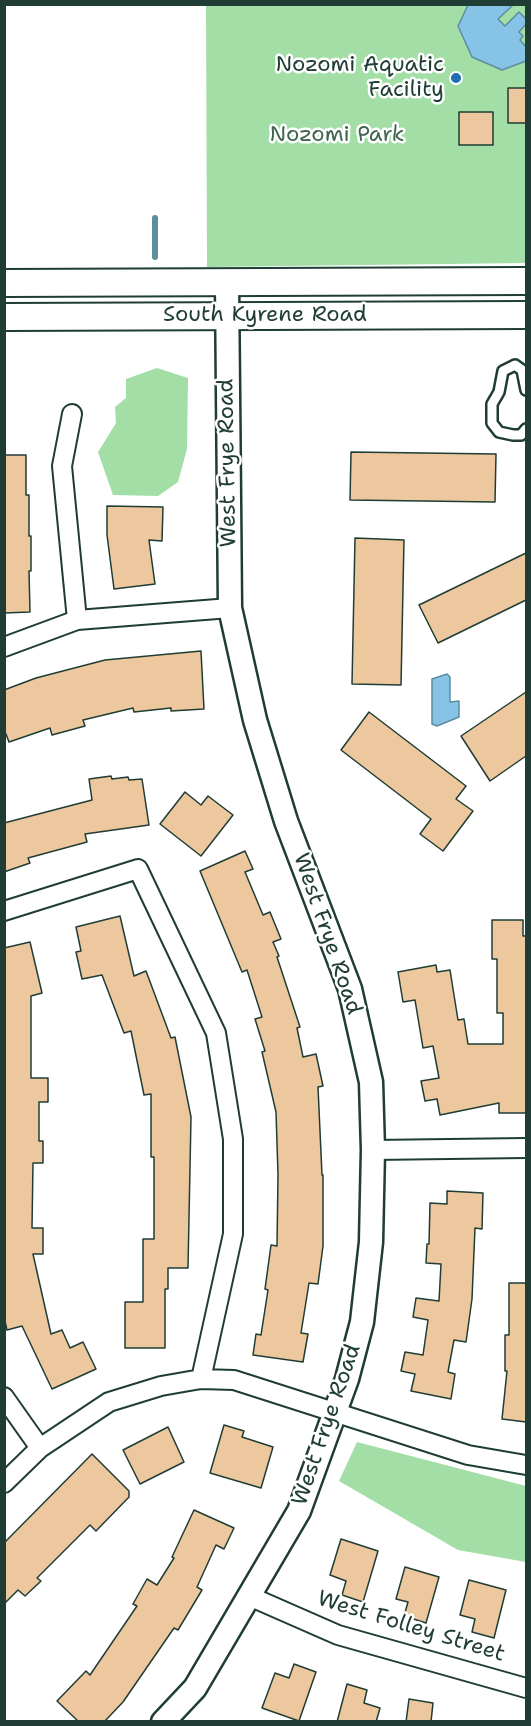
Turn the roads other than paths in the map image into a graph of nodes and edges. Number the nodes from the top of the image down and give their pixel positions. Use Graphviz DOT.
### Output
graph roads {
  1 [pos="526,281"];
  2 [pos="4,283"];
  3 [pos="227,283"];
  4 [pos="226,315"];
  5 [pos="526,315"];
  6 [pos="4,317"];
  7 [pos="526,390"];
  8 [pos="72,414"];
  9 [pos="526,429"];
  10 [pos="230,608"];
  11 [pos="77,620"];
  12 [pos="4,647"];
  13 [pos="4,911"];
  14 [pos="526,1148"];
  15 [pos="373,1150"];
  16 [pos="201,1379"];
  17 [pos="4,1397"];
  18 [pos="336,1413"];
  19 [pos="40,1448"];
  20 [pos="526,1465"];
  21 [pos="4,1483"];
  22 [pos="249,1596"];
  23 [pos="526,1688"];
  24 [pos="163,1722"];
  1 -- 3 [label="main road, South Kyrene Road"];
  2 -- 3 [label="main road, South Kyrene Road"];
  3 -- 4 [label="street, West Frye Road"];
  4 -- 5 [label="main road, South Kyrene Road"];
  4 -- 6 [label="main road, South Kyrene Road"];
  4 -- 10 [label="street, West Frye Road"];
  7 -- 9 [label="lane"];
  8 -- 11 [label="street"];
  10 -- 11 [label="street"];
  10 -- 15 [label="street, West Frye Road"];
  11 -- 12 [label="street"];
  13 -- 16 [label="street"];
  14 -- 15 [label="street"];
  15 -- 18 [label="street, West Frye Road"];
  16 -- 18 [label="street"];
  16 -- 19 [label="street"];
  17 -- 19 [label="street"];
  18 -- 20 [label="street"];
  18 -- 22 [label="street, West Frye Road"];
  19 -- 21 [label="street"];
  22 -- 23 [label="street, West Folley Street"];
  22 -- 24 [label="street, West Frye Road"];
}
